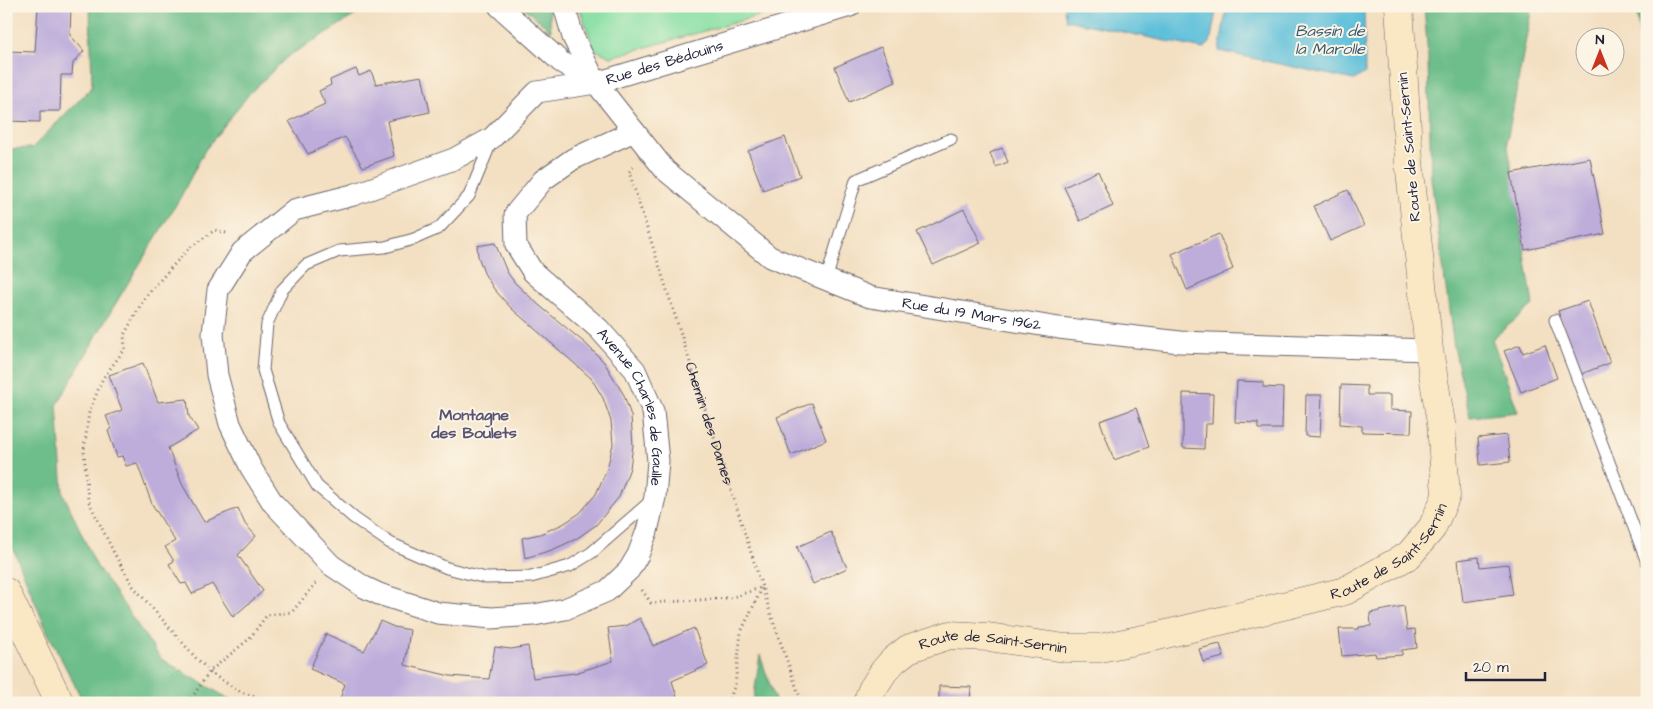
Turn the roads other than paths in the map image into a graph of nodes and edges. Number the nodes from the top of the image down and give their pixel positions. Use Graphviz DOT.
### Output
graph roads {
  1 [pos="499,6"];
  2 [pos="564,6"];
  3 [pos="850,6"];
  4 [pos="1399,6"];
  5 [pos="596,83"];
  6 [pos="634,131"];
  7 [pos="492,138"];
  8 [pos="951,139"];
  9 [pos="826,280"];
  10 [pos="1555,320"];
  11 [pos="1429,350"];
  12 [pos="655,497"];
  13 [pos="1647,562"];
  14 [pos="6,592"];
  15 [pos="60,703"];
  16 [pos="867,703"];
  1 -- 5 [label="street, Rue des Bédouins"];
  2 -- 5 [label="street"];
  3 -- 5 [label="street, Rue des Bédouins"];
  4 -- 11 [label="street, Route de Saint-Sernin"];
  5 -- 6 [label="street, Rue du 19 Mars 1962"];
  5 -- 7 [label="street, Avenue Charles de Gaulle"];
  6 -- 9 [label="street, Rue du 19 Mars 1962"];
  6 -- 12 [label="street, Avenue Charles de Gaulle"];
  7 -- 12 [label="lane"];
  7 -- 12 [label="street, Avenue Charles de Gaulle"];
  8 -- 9 [label="lane"];
  9 -- 11 [label="street, Rue du 19 Mars 1962"];
  10 -- 13 [label="lane"];
  11 -- 16 [label="street, Route de Saint-Sernin"];
  14 -- 15 [label="street"];
}
